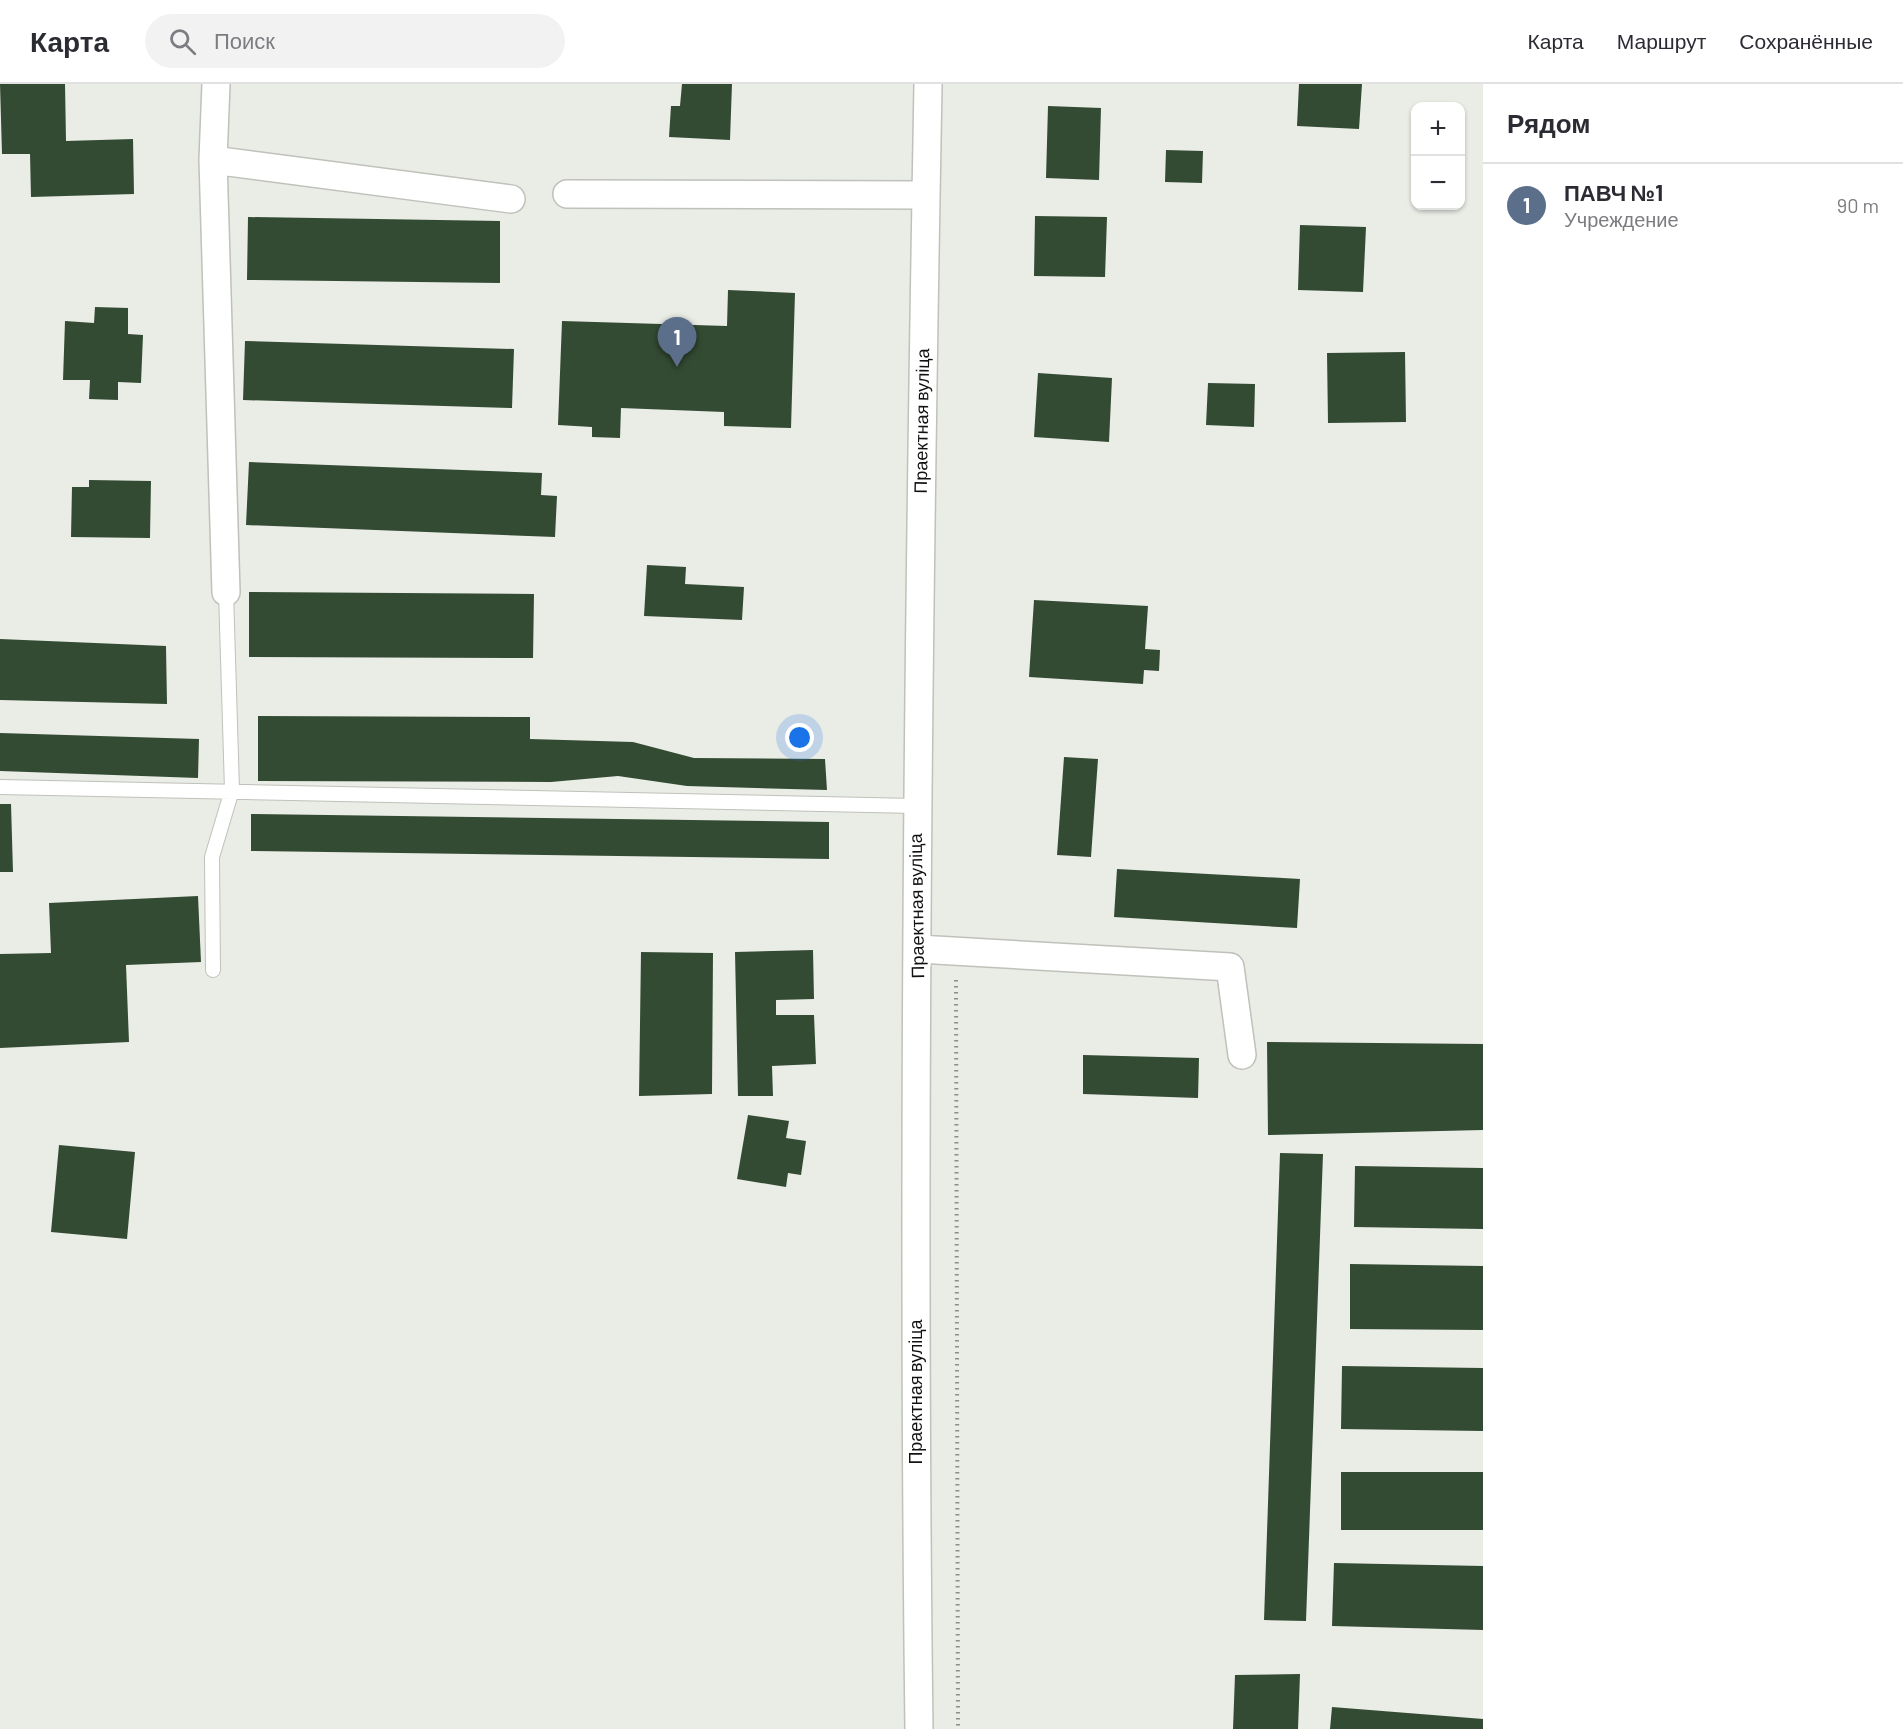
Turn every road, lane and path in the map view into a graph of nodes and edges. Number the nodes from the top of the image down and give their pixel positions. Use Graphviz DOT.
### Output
graph roads {
  1 [pos="216,84"];
  2 [pos="928,84"];
  3 [pos="213,160"];
  4 [pos="567,194"];
  5 [pos="926,195"];
  6 [pos="511,199"];
  7 [pos="226,592"];
  8 [pos="0,787"];
  9 [pos="232,790"];
  10 [pos="916,806"];
  11 [pos="918,949"];
  12 [pos="956,951"];
  13 [pos="213,970"];
  14 [pos="1242,1055"];
  15 [pos="919,1729"];
  16 [pos="958,1729"];
  1 -- 3 [label="street"];
  2 -- 5 [label="street, Праектная вуліца"];
  3 -- 6 [label="street"];
  3 -- 7 [label="street"];
  4 -- 5 [label="street"];
  5 -- 10 [label="street, Праектная вуліца"];
  7 -- 9 [label="lane"];
  8 -- 9 [label="lane"];
  9 -- 10 [label="lane"];
  9 -- 13 [label="lane"];
  10 -- 11 [label="street, Праектная вуліца"];
  11 -- 12 [label="street"];
  11 -- 15 [label="street, Праектная вуліца"];
  12 -- 14 [label="street"];
  12 -- 16 [label="path"];
}
